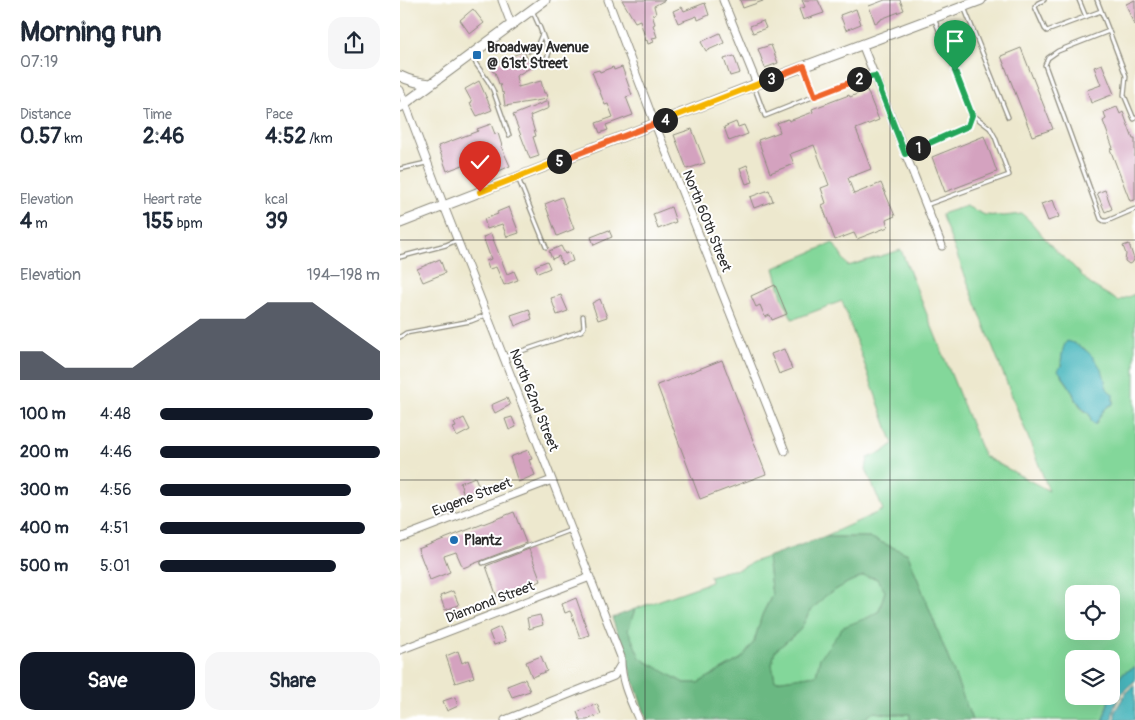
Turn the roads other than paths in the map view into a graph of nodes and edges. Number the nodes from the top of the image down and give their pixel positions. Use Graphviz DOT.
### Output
graph roads {
  1 [pos="502,0"];
  2 [pos="545,0"];
  3 [pos="608,0"];
  4 [pos="723,0"];
  5 [pos="981,0"];
  6 [pos="1044,0"];
  7 [pos="1078,0"];
  8 [pos="1102,0"];
  9 [pos="1097,1"];
  10 [pos="964,6"];
  11 [pos="531,10"];
  12 [pos="1101,11"];
  13 [pos="1086,16"];
  14 [pos="934,18"];
  15 [pos="511,24"];
  16 [pos="1109,31"];
  17 [pos="542,34"];
  18 [pos="862,44"];
  19 [pos="529,51"];
  20 [pos="472,54"];
  21 [pos="533,66"];
  22 [pos="804,66"];
  23 [pos="400,76"];
  24 [pos="875,76"];
  25 [pos="431,84"];
  26 [pos="755,85"];
  27 [pos="400,90"];
  28 [pos="815,96"];
  29 [pos="403,105"];
  30 [pos="972,115"];
  31 [pos="1008,117"];
  32 [pos="1135,118"];
  33 [pos="655,124"];
  34 [pos="509,136"];
  35 [pos="905,154"];
  36 [pos="428,162"];
  37 [pos="400,170"];
  38 [pos="517,177"];
  39 [pos="926,205"];
  40 [pos="444,206"];
  41 [pos="1135,210"];
  42 [pos="400,223"];
  43 [pos="457,240"];
  44 [pos="942,246"];
  45 [pos="546,247"];
  46 [pos="400,257"];
  47 [pos="487,314"];
  48 [pos="583,316"];
  49 [pos="400,337"];
  50 [pos="504,357"];
  51 [pos="785,451"];
  52 [pos="552,480"];
  53 [pos="571,529"];
  54 [pos="400,538"];
  55 [pos="483,563"];
  56 [pos="590,577"];
  57 [pos="400,650"];
  58 [pos="620,666"];
  59 [pos="505,720"];
  60 [pos="638,720"];
  1 -- 15 [label="street"];
  2 -- 11 [label="main road"];
  3 -- 33 [label="street, North 60th Street"];
  4 -- 26 [label="street"];
  5 -- 10 [label="main road"];
  6 -- 13 [label="lane"];
  7 -- 13 [label="lane"];
  8 -- 9 [label="lane"];
  9 -- 12 [label="lane"];
  10 -- 14 [label="main road"];
  10 -- 31 [label="lane"];
  11 -- 15 [label="main road"];
  11 -- 17 [label="lane"];
  12 -- 13 [label="lane"];
  12 -- 16 [label="lane"];
  14 -- 18 [label="main road"];
  14 -- 30 [label="lane"];
  15 -- 20 [label="main road"];
  16 -- 32 [label="lane"];
  16 -- 41 [label="lane"];
  17 -- 19 [label="lane"];
  17 -- 21 [label="lane"];
  18 -- 22 [label="main road"];
  18 -- 24 [label="street"];
  20 -- 25 [label="main road"];
  20 -- 34 [label="lane"];
  22 -- 26 [label="main road"];
  22 -- 28 [label="lane"];
  23 -- 25 [label="main road"];
  24 -- 28 [label="lane"];
  24 -- 35 [label="street"];
  25 -- 29 [label="main road"];
  26 -- 28 [label="lane"];
  26 -- 33 [label="main road"];
  27 -- 29 [label="street, North 62nd Street"];
  29 -- 36 [label="street, North 62nd Street"];
  30 -- 35 [label="lane"];
  30 -- 39 [label="lane"];
  33 -- 38 [label="main road"];
  33 -- 51 [label="street, North 60th Street"];
  35 -- 39 [label="street"];
  36 -- 37 [label="lane"];
  36 -- 40 [label="street, North 62nd Street"];
  38 -- 40 [label="main road"];
  38 -- 45 [label="lane"];
  39 -- 44 [label="street"];
  40 -- 42 [label="main road"];
  40 -- 43 [label="street, North 62nd Street"];
  43 -- 46 [label="lane"];
  43 -- 47 [label="street, North 62nd Street"];
  47 -- 49 [label="lane"];
  47 -- 50 [label="street, North 62nd Street"];
  48 -- 50 [label="lane"];
  50 -- 52 [label="street, North 62nd Street"];
  52 -- 53 [label="street, North 62nd Street"];
  52 -- 54 [label="street, Eugene Street"];
  53 -- 55 [label="lane"];
  53 -- 56 [label="street, North 62nd Street"];
  56 -- 57 [label="street, Diamond Street"];
  56 -- 58 [label="street, North 62nd Street"];
  58 -- 59 [label="street"];
  58 -- 60 [label="street, North 62nd Street"];
}
